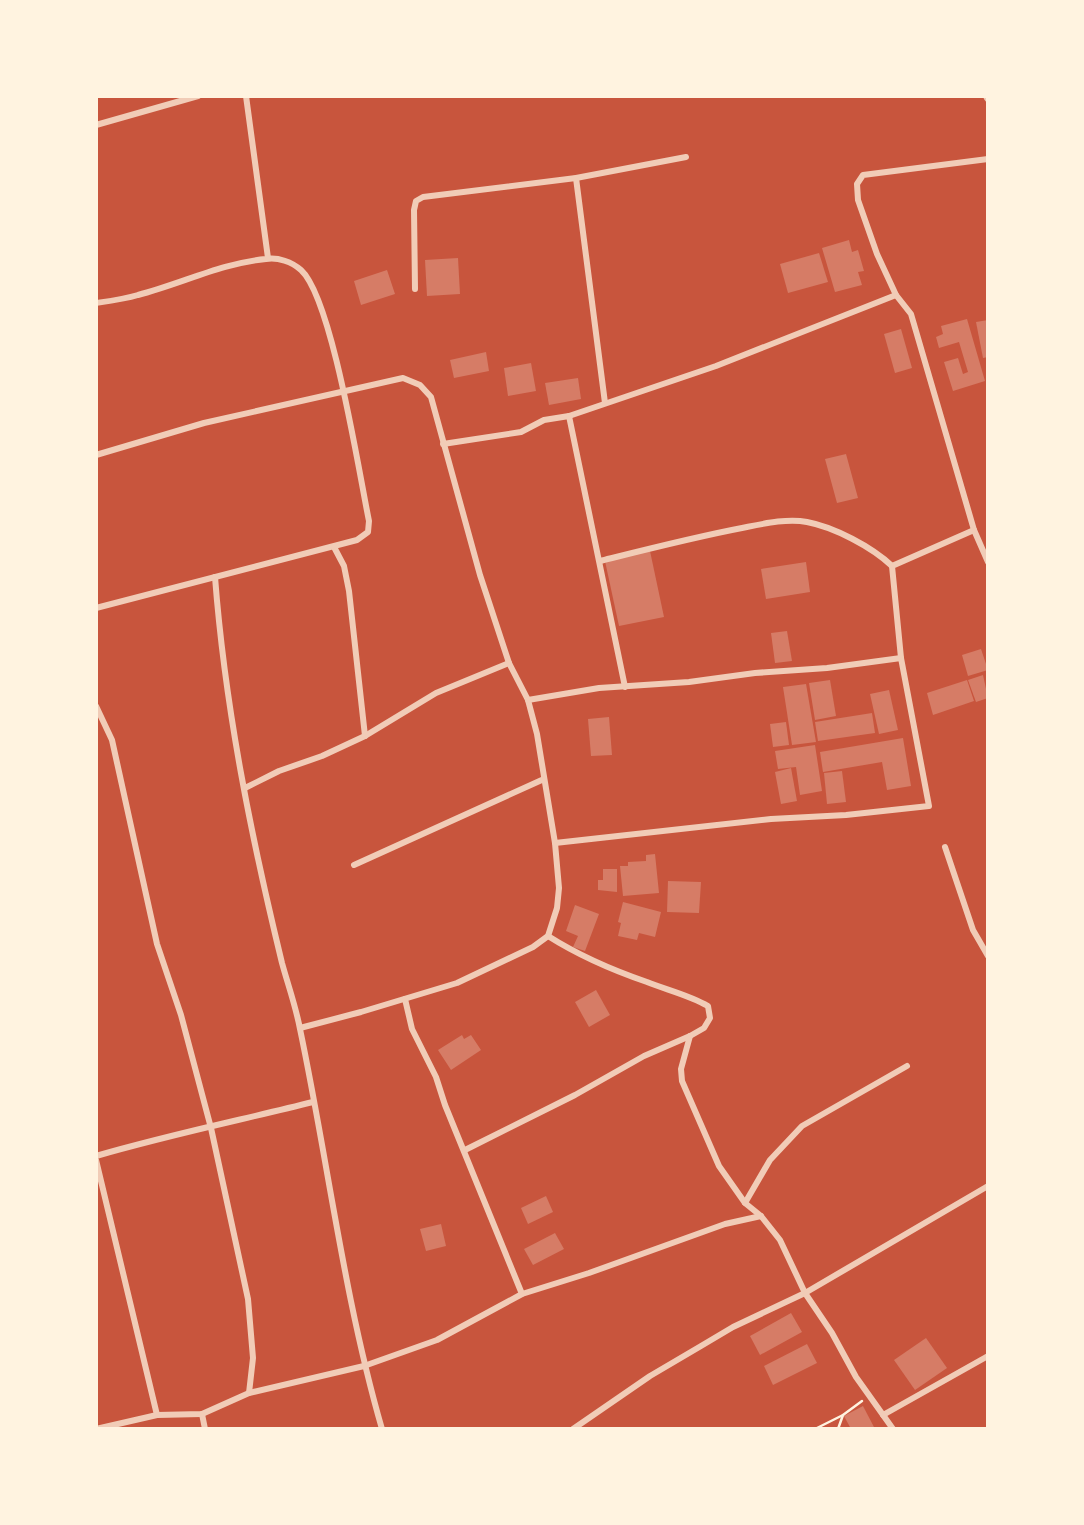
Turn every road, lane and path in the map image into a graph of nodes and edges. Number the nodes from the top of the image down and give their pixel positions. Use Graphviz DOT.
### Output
graph roads {
  1 [pos="198,96"];
  2 [pos="246,96"];
  3 [pos="96,125"];
  4 [pos="686,157"];
  5 [pos="988,159"];
  6 [pos="576,178"];
  7 [pos="268,258"];
  8 [pos="415,289"];
  9 [pos="897,295"];
  10 [pos="96,303"];
  11 [pos="342,391"];
  12 [pos="606,403"];
  13 [pos="569,416"];
  14 [pos="443,444"];
  15 [pos="96,455"];
  16 [pos="974,530"];
  17 [pos="334,547"];
  18 [pos="600,561"];
  19 [pos="988,562"];
  20 [pos="892,566"];
  21 [pos="215,577"];
  22 [pos="96,608"];
  23 [pos="901,658"];
  24 [pos="509,663"];
  25 [pos="625,687"];
  26 [pos="528,700"];
  27 [pos="96,706"];
  28 [pos="365,736"];
  29 [pos="544,779"];
  30 [pos="245,788"];
  31 [pos="555,843"];
  32 [pos="945,846"];
  33 [pos="354,865"];
  34 [pos="548,936"];
  35 [pos="988,956"];
  36 [pos="405,999"];
  37 [pos="300,1028"];
  38 [pos="690,1036"];
  39 [pos="907,1066"];
  40 [pos="313,1102"];
  41 [pos="211,1128"];
  42 [pos="465,1150"];
  43 [pos="96,1158"];
  44 [pos="988,1186"];
  45 [pos="745,1203"];
  46 [pos="761,1216"];
  47 [pos="805,1293"];
  48 [pos="522,1294"];
  49 [pos="988,1356"];
  50 [pos="364,1366"];
  51 [pos="249,1393"];
  52 [pos="868,1396"];
  53 [pos="157,1415"];
  54 [pos="202,1415"];
  55 [pos="843,1415"];
  56 [pos="883,1415"];
  57 [pos="96,1429"];
  58 [pos="205,1429"];
  59 [pos="382,1429"];
  60 [pos="573,1429"];
  61 [pos="815,1429"];
  62 [pos="838,1429"];
  63 [pos="893,1429"];
  1 -- 3 [label="street"];
  2 -- 7 [label="street"];
  4 -- 6 [label="street"];
  5 -- 9 [label="street"];
  6 -- 8 [label="street"];
  6 -- 12 [label="street"];
  7 -- 10 [label="street"];
  7 -- 11 [label="street"];
  9 -- 12 [label="street"];
  9 -- 16 [label="street"];
  11 -- 14 [label="street"];
  11 -- 15 [label="street"];
  11 -- 17 [label="street"];
  12 -- 13 [label="street"];
  13 -- 14 [label="street"];
  13 -- 18 [label="street"];
  14 -- 24 [label="street"];
  16 -- 19 [label="street"];
  16 -- 20 [label="street"];
  17 -- 21 [label="street"];
  17 -- 28 [label="street"];
  18 -- 20 [label="street"];
  18 -- 25 [label="street"];
  20 -- 23 [label="street"];
  21 -- 22 [label="street"];
  21 -- 30 [label="street"];
  23 -- 25 [label="street"];
  23 -- 31 [label="street"];
  24 -- 26 [label="street"];
  24 -- 28 [label="street"];
  25 -- 26 [label="street"];
  26 -- 29 [label="street"];
  27 -- 41 [label="street"];
  28 -- 30 [label="street"];
  29 -- 31 [label="street"];
  29 -- 33 [label="street"];
  30 -- 37 [label="street"];
  31 -- 34 [label="street"];
  32 -- 35 [label="street"];
  34 -- 36 [label="street"];
  34 -- 38 [label="street"];
  36 -- 37 [label="street"];
  36 -- 42 [label="street"];
  37 -- 40 [label="street"];
  38 -- 42 [label="street"];
  38 -- 45 [label="street"];
  39 -- 45 [label="street"];
  40 -- 41 [label="street"];
  40 -- 50 [label="street"];
  41 -- 43 [label="street"];
  41 -- 51 [label="street"];
  42 -- 48 [label="street"];
  43 -- 53 [label="street"];
  44 -- 47 [label="street"];
  45 -- 46 [label="street"];
  46 -- 47 [label="street"];
  46 -- 48 [label="street"];
  47 -- 52 [label="street"];
  47 -- 60 [label="street"];
  48 -- 50 [label="street"];
  49 -- 56 [label="street"];
  50 -- 51 [label="street"];
  50 -- 59 [label="street"];
  51 -- 54 [label="street"];
  52 -- 55 [label="path"];
  52 -- 56 [label="street"];
  53 -- 54 [label="street"];
  53 -- 57 [label="street"];
  54 -- 58 [label="street"];
  55 -- 61 [label="path"];
  55 -- 62 [label="path"];
  56 -- 63 [label="street"];
}
